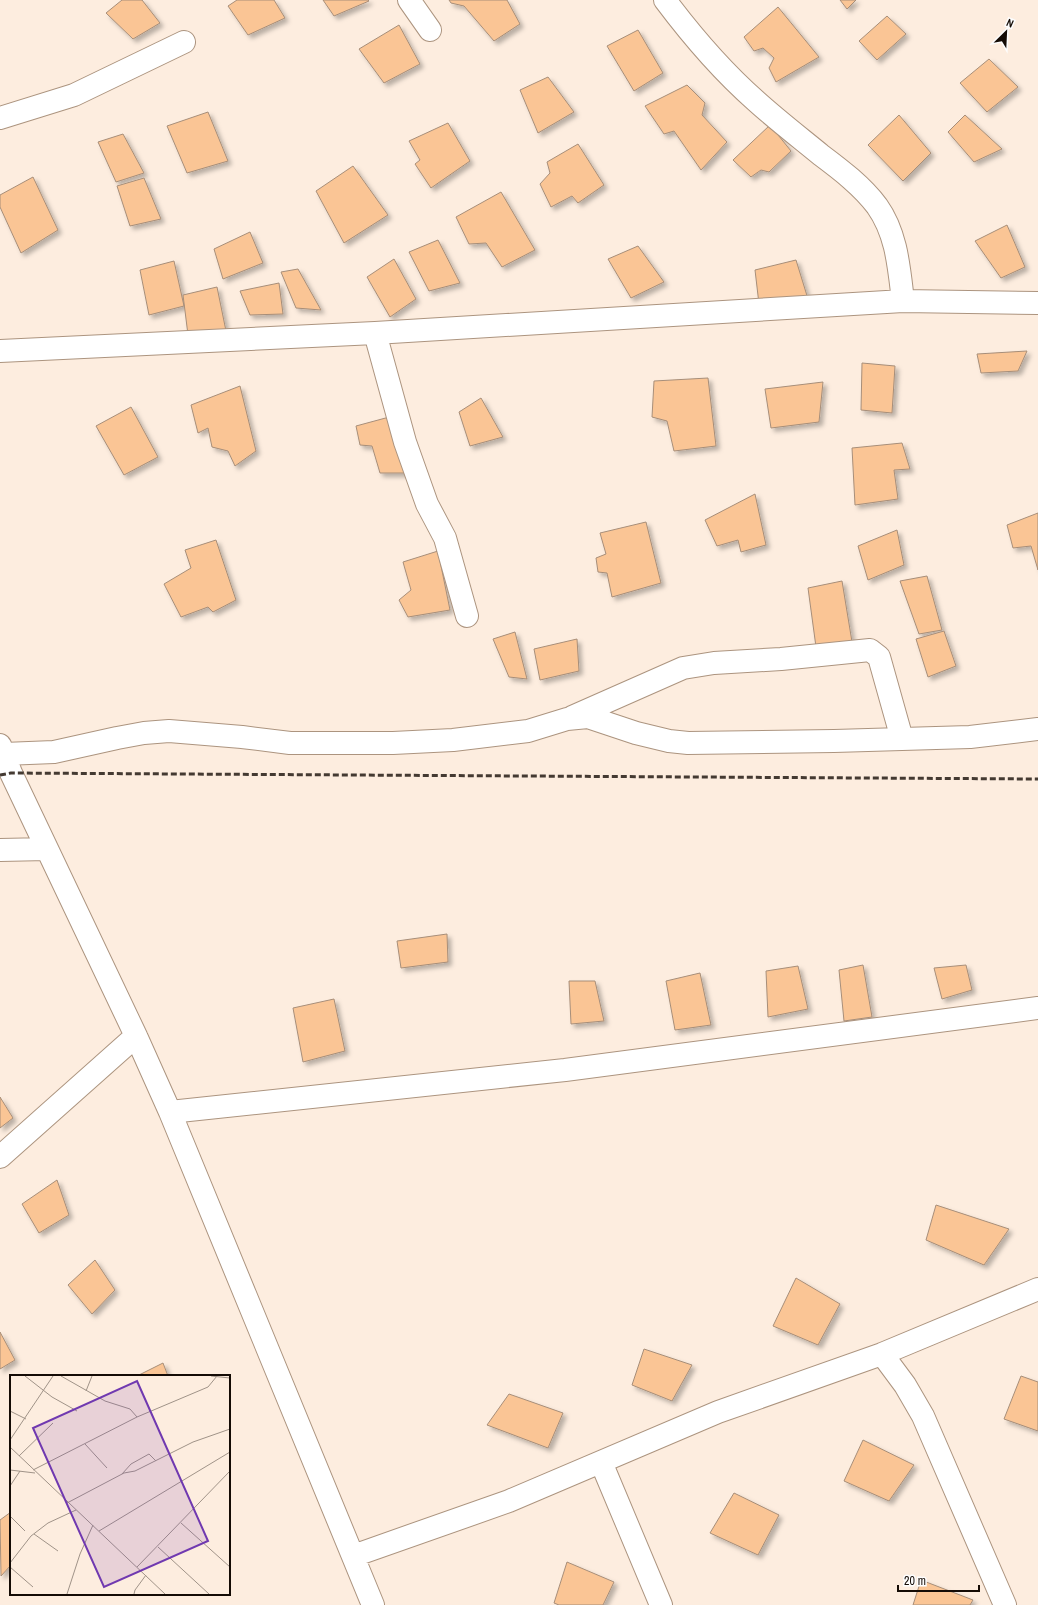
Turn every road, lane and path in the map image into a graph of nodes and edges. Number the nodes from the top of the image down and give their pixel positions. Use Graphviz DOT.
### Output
graph roads {
  1 [pos="409,0"];
  2 [pos="665,0"];
  3 [pos="430,30"];
  4 [pos="184,42"];
  5 [pos="0,118"];
  6 [pos="903,301"];
  7 [pos="1038,303"];
  8 [pos="375,333"];
  9 [pos="0,351"];
  10 [pos="467,616"];
  11 [pos="567,719"];
  12 [pos="1038,729"];
  13 [pos="902,739"];
  14 [pos="2,750"];
  15 [pos="47,849"];
  16 [pos="0,850"];
  17 [pos="1038,1008"];
  18 [pos="136,1036"];
  19 [pos="170,1112"];
  20 [pos="0,1157"];
  21 [pos="1038,1290"];
  22 [pos="882,1354"];
  23 [pos="601,1462"];
  24 [pos="353,1556"];
  25 [pos="373,1605"];
  26 [pos="661,1605"];
  27 [pos="1005,1605"];
  1 -- 3 [label="street"];
  2 -- 6 [label="street"];
  4 -- 5 [label="street"];
  6 -- 7 [label="street"];
  6 -- 8 [label="street"];
  8 -- 9 [label="street"];
  8 -- 10 [label="street"];
  11 -- 13 [label="street"];
  11 -- 13 [label="street"];
  11 -- 14 [label="street"];
  12 -- 13 [label="street"];
  14 -- 15 [label="street"];
  15 -- 16 [label="street"];
  15 -- 18 [label="street"];
  17 -- 19 [label="street"];
  18 -- 19 [label="street"];
  18 -- 20 [label="street"];
  19 -- 24 [label="street"];
  21 -- 22 [label="street"];
  22 -- 23 [label="street"];
  22 -- 27 [label="street"];
  23 -- 24 [label="street"];
  23 -- 26 [label="street"];
  24 -- 25 [label="street"];
}
